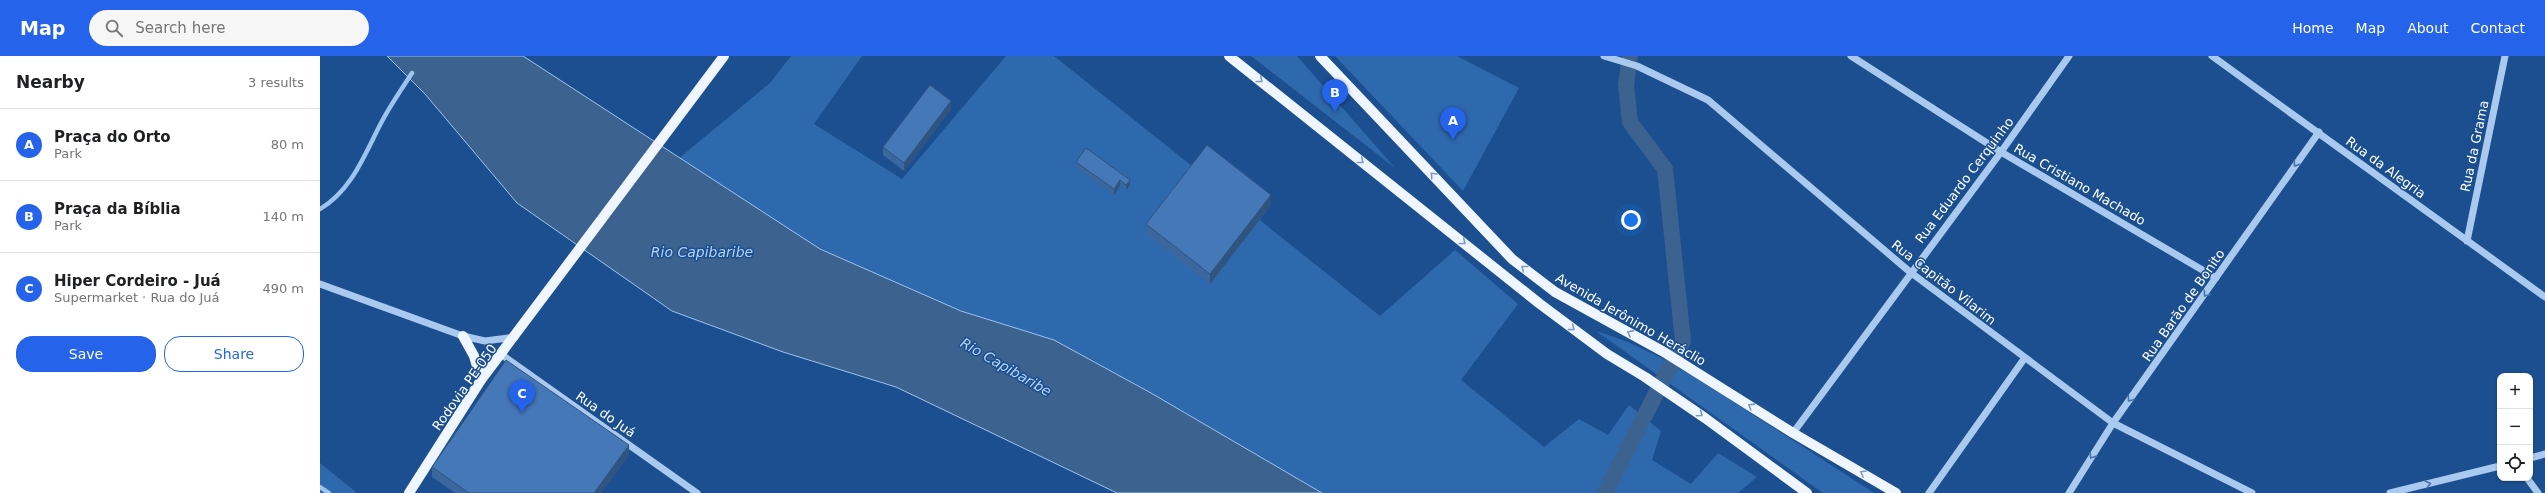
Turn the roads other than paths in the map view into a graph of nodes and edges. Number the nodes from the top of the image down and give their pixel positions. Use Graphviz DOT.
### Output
graph roads {
  1 [pos="724,56"];
  2 [pos="1229,56"];
  3 [pos="1320,56"];
  4 [pos="1604,56"];
  5 [pos="1852,56"];
  6 [pos="2069,56"];
  7 [pos="2212,56"];
  8 [pos="2505,56"];
  9 [pos="2319,132"];
  10 [pos="2001,152"];
  11 [pos="2467,241"];
  12 [pos="1910,272"];
  13 [pos="2216,278"];
  14 [pos="320,284"];
  15 [pos="2545,298"];
  16 [pos="463,336"];
  17 [pos="515,337"];
  18 [pos="502,354"];
  19 [pos="2024,359"];
  20 [pos="482,380"];
  21 [pos="2113,424"];
  22 [pos="1793,433"];
  23 [pos="2545,454"];
  24 [pos="2533,457"];
  25 [pos="2497,467"];
  26 [pos="2529,481"];
  27 [pos="409,493"];
  28 [pos="696,493"];
  29 [pos="1807,493"];
  30 [pos="1896,493"];
  31 [pos="1929,493"];
  32 [pos="2069,493"];
  33 [pos="2252,493"];
  34 [pos="2390,493"];
  35 [pos="2538,493"];
  1 -- 17 [label="main road, Rodovia PE-050"];
  2 -- 29 [label="main road, one-way"];
  22 -- 3 [label="main road, Avenida Jerônimo Heráclio, one-way"];
  4 -- 12 [label="street, Rua Capitão Vilarim"];
  5 -- 10 [label="street, Rua Cristiano Machado"];
  6 -- 10 [label="street, Rua Eduardo Cerquinho"];
  7 -- 9 [label="street, Rua da Alegria"];
  8 -- 11 [label="street, Rua da Grama"];
  9 -- 11 [label="street, Rua da Alegria"];
  9 -- 13 [label="street, Rua Barão de Bonito, one-way"];
  10 -- 12 [label="street, Rua Eduardo Cerquinho"];
  10 -- 13 [label="street, Rua Cristiano Machado"];
  11 -- 15 [label="street, Rua da Alegria"];
  12 -- 19 [label="street, Rua Capitão Vilarim"];
  12 -- 22 [label="street, Rua Eduardo Cerquinho"];
  13 -- 21 [label="street, Rua Barão de Bonito, one-way"];
  14 -- 16 [label="street"];
  16 -- 17 [label="street"];
  16 -- 20 [label="main road"];
  17 -- 18 [label="main road, Rodovia PE-050"];
  18 -- 20 [label="main road, Rodovia PE-050"];
  18 -- 28 [label="street, Rua do Juá"];
  19 -- 21 [label="street, Rua Capitão Vilarim"];
  19 -- 31 [label="street"];
  20 -- 27 [label="main road, Rodovia PE-050"];
  21 -- 32 [label="street, Rua Barão de Bonito, one-way"];
  21 -- 33 [label="street, Rua Capitão Vilarim"];
  30 -- 22 [label="main road, Avenida Jerônimo Heráclio, one-way"];
  23 -- 24 [label="street"];
  34 -- 25 [label="street, one-way"];
  26 -- 35 [label="street"];
}
